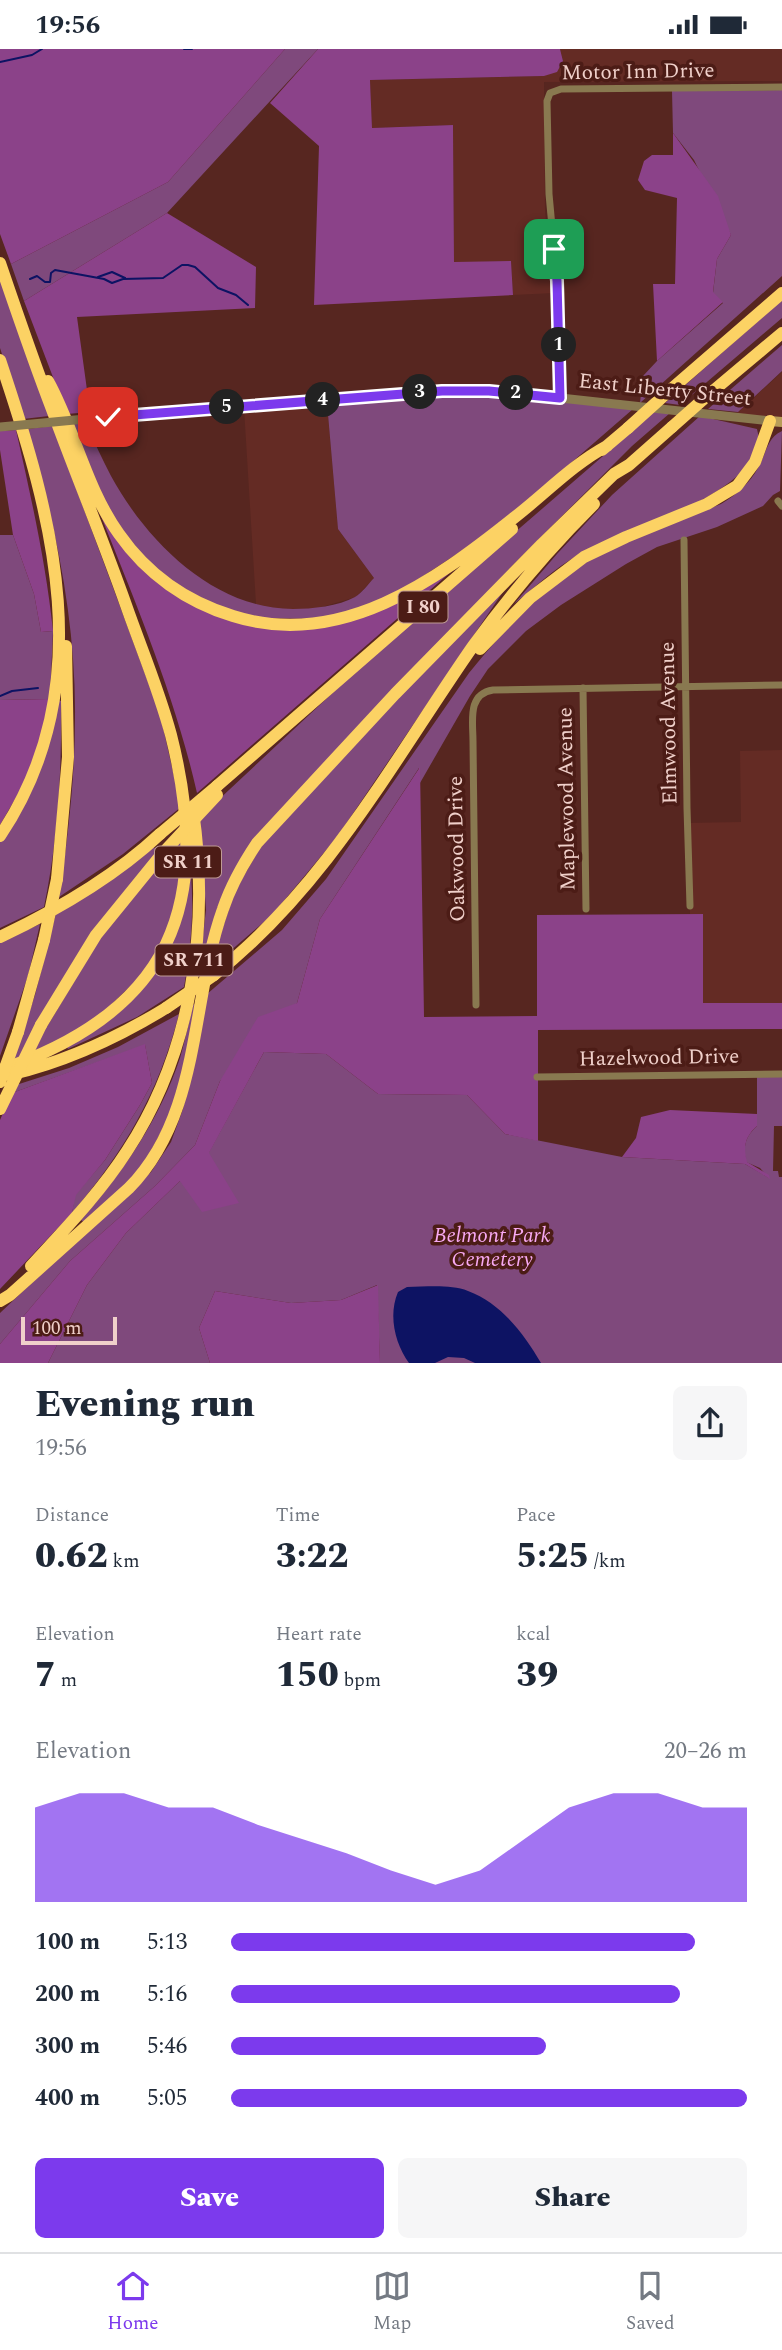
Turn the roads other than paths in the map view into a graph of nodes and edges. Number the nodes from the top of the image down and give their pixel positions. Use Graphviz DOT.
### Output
graph roads {
  1 [pos="782,87"];
  2 [pos="0,263"];
  3 [pos="782,284"];
  4 [pos="782,293"];
  5 [pos="782,333"];
  6 [pos="29,346"];
  7 [pos="0,361"];
  8 [pos="690,373"];
  9 [pos="560,398"];
  10 [pos="776,422"];
  11 [pos="0,427"];
  12 [pos="607,446"];
  13 [pos="629,465"];
  14 [pos="684,540"];
  15 [pos="116,572"];
  16 [pos="60,601"];
  17 [pos="782,685"];
  18 [pos="686,687"];
  19 [pos="583,688"];
  20 [pos="400,755"];
  21 [pos="217,790"];
  22 [pos="0,836"];
  23 [pos="690,906"];
  24 [pos="586,909"];
  25 [pos="0,937"];
  26 [pos="476,1005"];
  27 [pos="0,1070"];
  28 [pos="782,1074"];
  29 [pos="537,1077"];
  30 [pos="0,1081"];
  31 [pos="0,1109"];
  32 [pos="0,1301"];
  1 -- 9 [label="street, Motor Inn Drive"];
  2 -- 6 [label="highway, SR 11"];
  3 -- 8 [label="highway"];
  4 -- 8 [label="highway, I 80"];
  5 -- 13 [label="highway, bridge"];
  6 -- 12 [label="highway"];
  6 -- 15 [label="highway, SR 11"];
  7 -- 16 [label="highway"];
  8 -- 12 [label="highway, I 80, bridge"];
  9 -- 10 [label="street, East Liberty Street"];
  9 -- 11 [label="street, East Liberty Street, bridge"];
  10 -- 20 [label="highway"];
  12 -- 21 [label="highway, I 80"];
  13 -- 20 [label="highway"];
  13 -- 32 [label="highway"];
  14 -- 18 [label="street, Elmwood Avenue"];
  15 -- 27 [label="highway, SR 11"];
  15 -- 32 [label="highway, SR 711"];
  16 -- 22 [label="highway"];
  16 -- 30 [label="highway, bridge"];
  17 -- 18 [label="street"];
  18 -- 19 [label="street"];
  18 -- 23 [label="street, Elmwood Avenue"];
  19 -- 24 [label="street, Maplewood Avenue"];
  19 -- 26 [label="street, Oakwood Drive"];
  20 -- 30 [label="highway, bridge"];
  21 -- 25 [label="highway, I 80, bridge"];
  21 -- 31 [label="highway, bridge"];
  28 -- 29 [label="street, Hazelwood Drive"];
}
